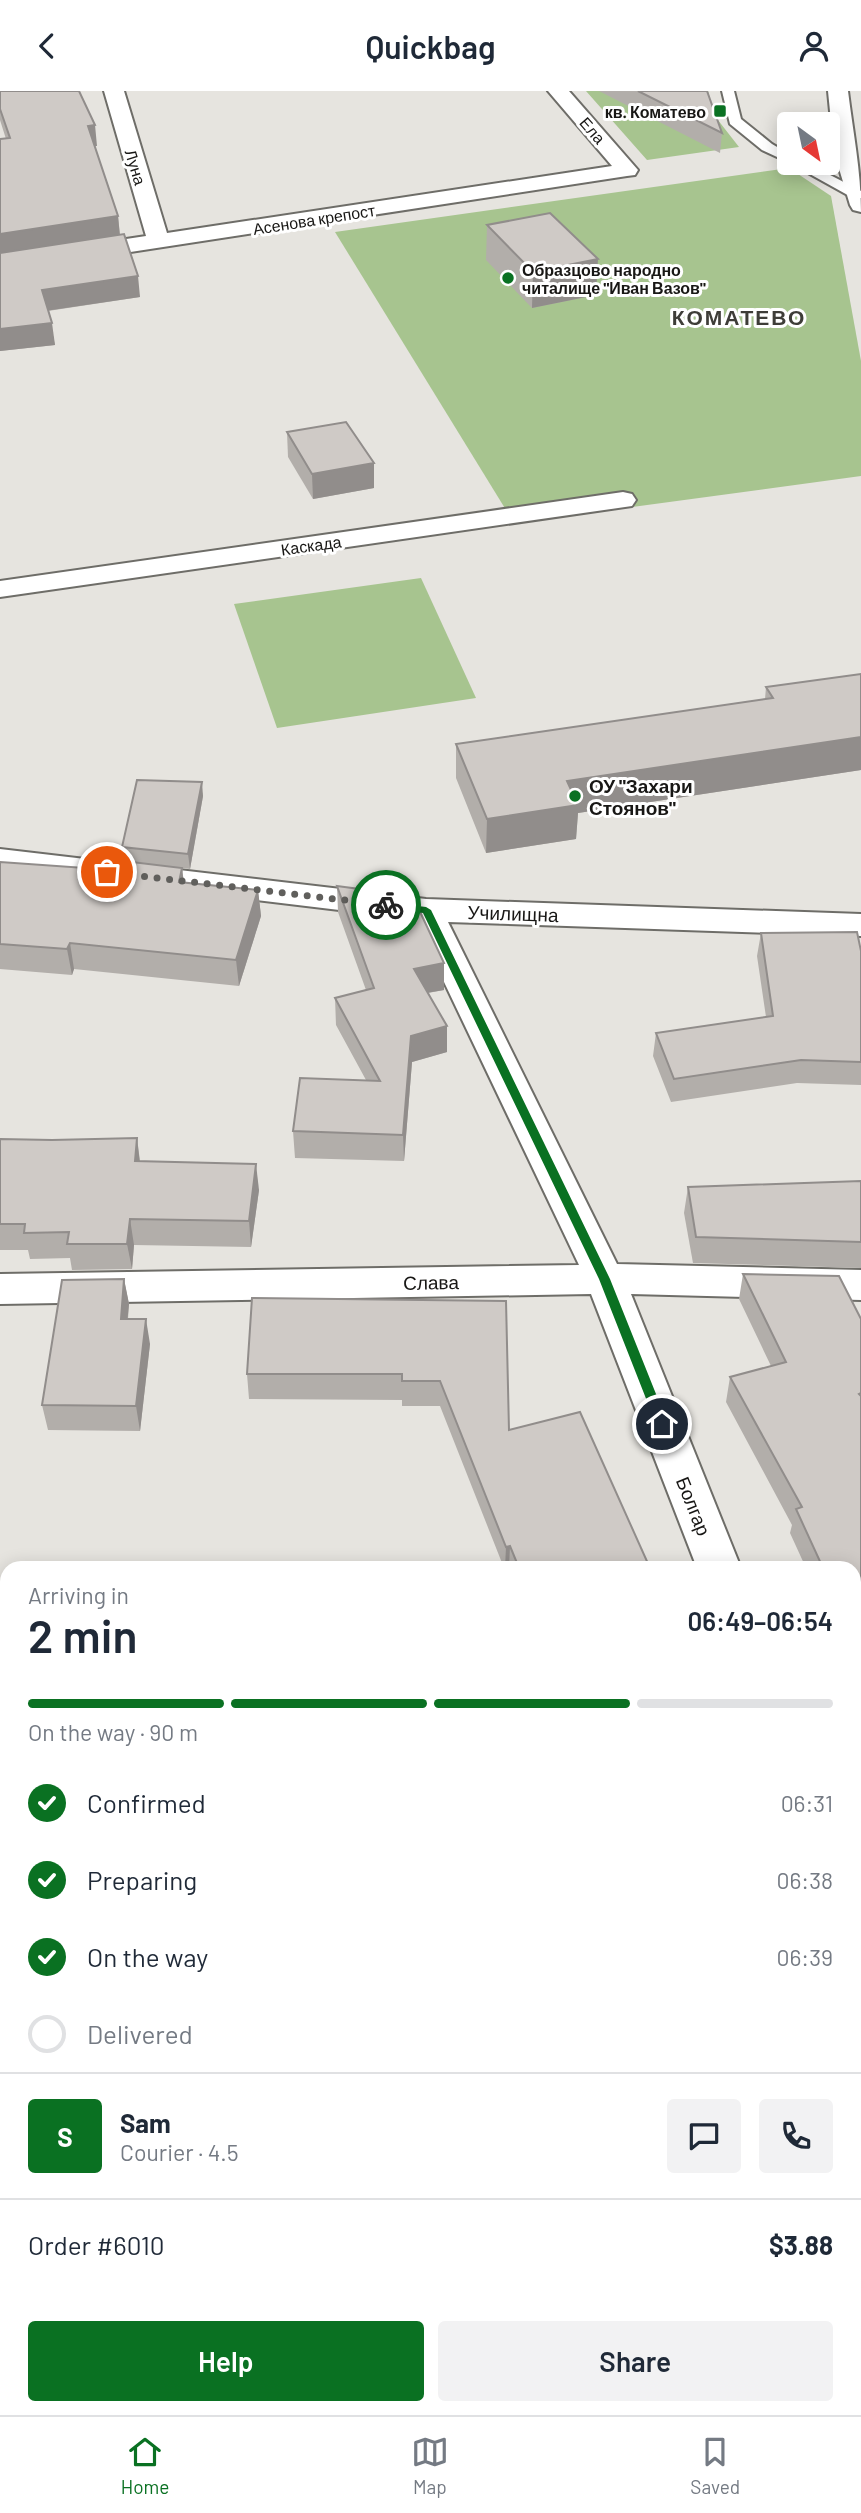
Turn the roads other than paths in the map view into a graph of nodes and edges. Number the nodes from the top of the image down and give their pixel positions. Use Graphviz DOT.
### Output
graph roads {
  1 [pos="114,91"];
  2 [pos="558,91"];
  3 [pos="727,91"];
  4 [pos="838,91"];
  5 [pos="777,152"];
  6 [pos="853,152"];
  7 [pos="627,170"];
  8 [pos="817,175"];
  9 [pos="859,200"];
  10 [pos="159,243"];
  11 [pos="0,265"];
  12 [pos="623,500"];
  13 [pos="0,589"];
  14 [pos="0,859"];
  15 [pos="426,910"];
  16 [pos="861,925"];
  17 [pos="605,1279"];
  18 [pos="861,1285"];
  19 [pos="0,1289"];
  20 [pos="716,1561"];
  1 -- 10 [label="street, Луна"];
  2 -- 7 [label="street, Ела"];
  3 -- 5 [label="lane"];
  4 -- 6 [label="street"];
  6 -- 9 [label="street"];
  7 -- 10 [label="street, Асенова крепост"];
  8 -- 9 [label="lane"];
  10 -- 11 [label="street, Асенова крепост"];
  12 -- 13 [label="street, Каскада"];
  14 -- 15 [label="street, Училищна"];
  15 -- 16 [label="street, Училищна"];
  15 -- 17 [label="street, Болгар"];
  17 -- 18 [label="street, Слава"];
  17 -- 19 [label="street, Слава"];
  17 -- 20 [label="street, Болгар"];
}
